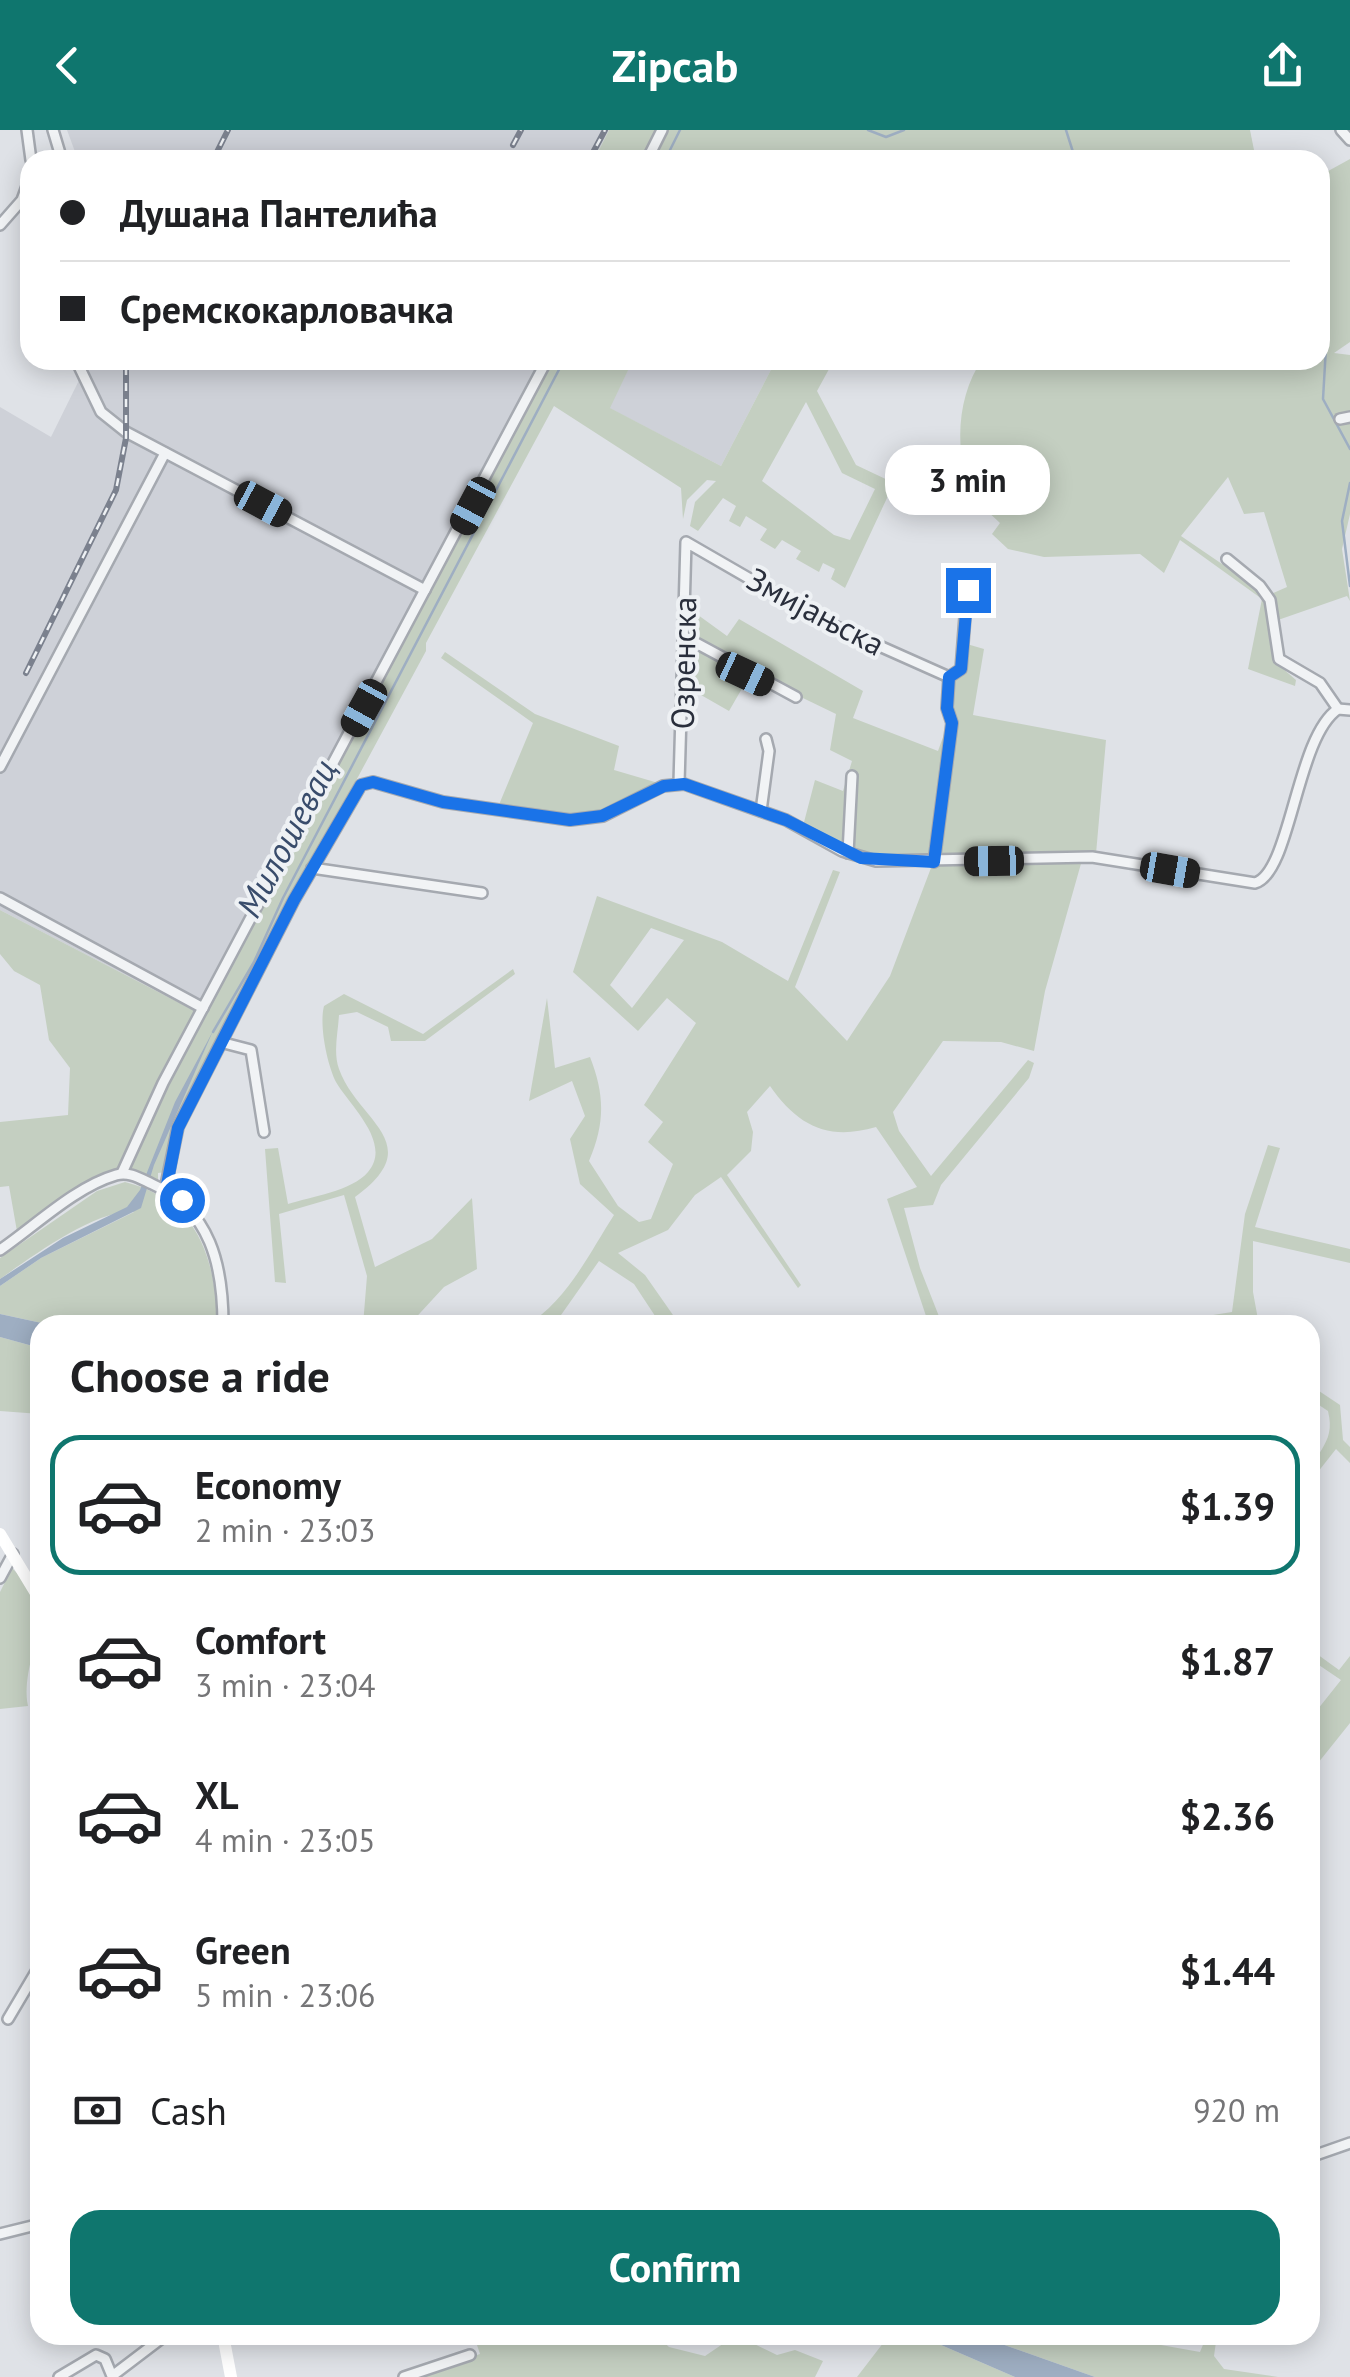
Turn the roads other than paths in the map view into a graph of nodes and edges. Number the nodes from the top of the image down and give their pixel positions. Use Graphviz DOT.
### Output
graph roads {
  1 [pos="1341,130"];
  2 [pos="1350,140"];
  3 [pos="20,202"];
  4 [pos="0,225"];
  5 [pos="81,370"];
  6 [pos="542,370"];
  7 [pos="165,452"];
  8 [pos="686,542"];
  9 [pos="1227,559"];
  10 [pos="425,590"];
  11 [pos="968,590"];
  12 [pos="683,636"];
  13 [pos="949,677"];
  14 [pos="796,698"];
  15 [pos="1338,708"];
  16 [pos="1350,710"];
  17 [pos="766,739"];
  18 [pos="0,768"];
  19 [pos="852,776"];
  20 [pos="679,784"];
  21 [pos="761,811"];
  22 [pos="848,854"];
  23 [pos="934,862"];
  24 [pos="312,868"];
  25 [pos="482,894"];
  26 [pos="0,898"];
  27 [pos="203,1008"];
  28 [pos="224,1043"];
  29 [pos="264,1132"];
  30 [pos="122,1173"];
  31 [pos="161,1188"];
  32 [pos="0,1250"];
  33 [pos="223,1315"];
  34 [pos="0,1534"];
  35 [pos="13,1554"];
  36 [pos="0,1578"];
  37 [pos="30,1583"];
  38 [pos="30,1982"];
  39 [pos="8,2019"];
  40 [pos="1350,2143"];
  41 [pos="1320,2153"];
  42 [pos="30,2226"];
  43 [pos="0,2234"];
  44 [pos="153,2345"];
  45 [pos="225,2345"];
  46 [pos="470,2354"];
  47 [pos="112,2376"];
  48 [pos="59,2377"];
  49 [pos="231,2377"];
  50 [pos="404,2377"];
  1 -- 2 [label="street"];
  3 -- 4 [label="street"];
  5 -- 7 [label="street"];
  6 -- 10 [label="street"];
  7 -- 10 [label="street"];
  7 -- 18 [label="street"];
  8 -- 12 [label="street, Озренска"];
  8 -- 13 [label="street, Змијањска"];
  9 -- 15 [label="street"];
  10 -- 27 [label="street"];
  11 -- 13 [label="street"];
  12 -- 14 [label="street"];
  12 -- 20 [label="street, Озренска"];
  13 -- 23 [label="street"];
  15 -- 16 [label="street"];
  15 -- 23 [label="street"];
  17 -- 21 [label="street"];
  19 -- 22 [label="street"];
  20 -- 21 [label="street"];
  20 -- 24 [label="street"];
  21 -- 22 [label="street"];
  22 -- 23 [label="street"];
  24 -- 25 [label="street"];
  24 -- 28 [label="street"];
  26 -- 27 [label="street"];
  27 -- 30 [label="street"];
  28 -- 29 [label="street"];
  28 -- 31 [label="street"];
  30 -- 31 [label="street"];
  30 -- 32 [label="street"];
  31 -- 33 [label="street"];
  34 -- 35 [label="main road"];
  35 -- 36 [label="street"];
  35 -- 37 [label="main road"];
  38 -- 39 [label="street"];
  40 -- 41 [label="street"];
  42 -- 43 [label="street"];
  44 -- 47 [label="street"];
  45 -- 49 [label="main road"];
  46 -- 50 [label="street"];
  47 -- 48 [label="street"];
}
